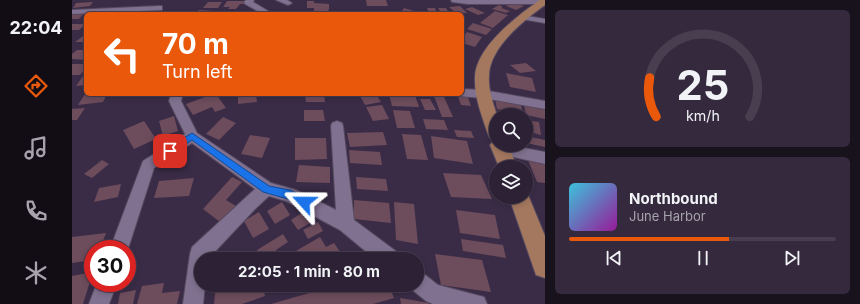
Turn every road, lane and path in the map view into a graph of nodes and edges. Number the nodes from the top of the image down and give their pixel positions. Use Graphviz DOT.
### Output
graph roads {
  1 [pos="250,0"];
  2 [pos="455,0"];
  3 [pos="544,1"];
  4 [pos="159,8"];
  5 [pos="72,12"];
  6 [pos="266,12"];
  7 [pos="524,17"];
  8 [pos="545,21"];
  9 [pos="464,93"];
  10 [pos="483,94"];
  11 [pos="176,96"];
  12 [pos="545,105"];
  13 [pos="489,112"];
  14 [pos="337,126"];
  15 [pos="192,136"];
  16 [pos="527,152"];
  17 [pos="545,158"];
  18 [pos="267,189"];
  19 [pos="522,204"];
  20 [pos="346,224"];
  21 [pos="122,240"];
  22 [pos="541,243"];
  23 [pos="381,252"];
  24 [pos="545,266"];
  25 [pos="424,287"];
  26 [pos="104,292"];
  27 [pos="99,304"];
  28 [pos="193,304"];
  29 [pos="477,304"];
  1 -- 6 [label="street"];
  2 -- 3 [label="street"];
  3 -- 7 [label="main road"];
  4 -- 5 [label="street"];
  7 -- 8 [label="street"];
  7 -- 10 [label="main road"];
  9 -- 10 [label="street"];
  10 -- 12 [label="street"];
  10 -- 13 [label="main road"];
  11 -- 15 [label="street"];
  14 -- 20 [label="street"];
  15 -- 18 [label="street"];
  15 -- 21 [label="street"];
  16 -- 17 [label="street"];
  18 -- 20 [label="street"];
  18 -- 28 [label="street"];
  19 -- 22 [label="main road"];
  20 -- 23 [label="street"];
  22 -- 24 [label="main road"];
  25 -- 29 [label="street"];
  26 -- 27 [label="street"];
}
